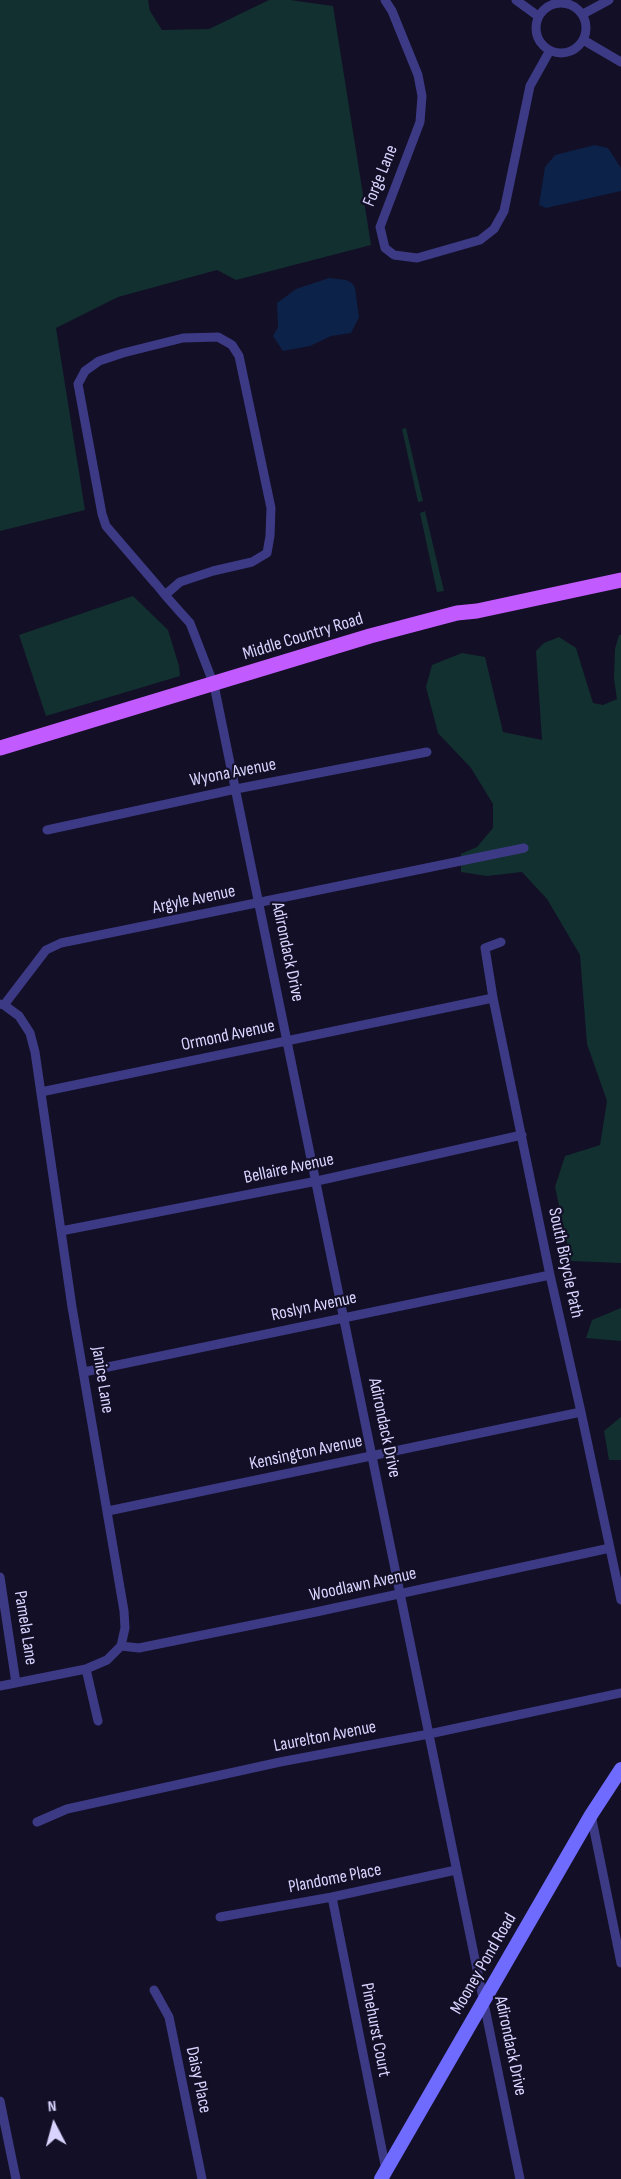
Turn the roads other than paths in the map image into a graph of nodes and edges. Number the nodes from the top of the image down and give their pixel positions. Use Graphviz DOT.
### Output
graph roads {
  1 [pos="385,0"];
  2 [pos="516,0"];
  3 [pos="609,0"];
  4 [pos="583,14"];
  5 [pos="538,16"];
  6 [pos="585,41"];
  7 [pos="549,52"];
  8 [pos="621,62"];
  9 [pos="621,580"];
  10 [pos="165,595"];
  11 [pos="214,684"];
  12 [pos="0,748"];
  13 [pos="427,752"];
  14 [pos="236,789"];
  15 [pos="47,830"];
  16 [pos="524,848"];
  17 [pos="259,903"];
  18 [pos="501,942"];
  19 [pos="493,998"];
  20 [pos="2,1005"];
  21 [pos="288,1040"];
  22 [pos="41,1092"];
  23 [pos="522,1135"];
  24 [pos="317,1181"];
  25 [pos="61,1231"];
  26 [pos="550,1275"];
  27 [pos="344,1318"];
  28 [pos="84,1372"];
  29 [pos="581,1412"];
  30 [pos="373,1456"];
  31 [pos="108,1511"];
  32 [pos="610,1548"];
  33 [pos="0,1577"];
  34 [pos="399,1595"];
  35 [pos="621,1600"];
  36 [pos="121,1646"];
  37 [pos="86,1669"];
  38 [pos="16,1683"];
  39 [pos="0,1686"];
  40 [pos="621,1693"];
  41 [pos="98,1721"];
  42 [pos="429,1734"];
  43 [pos="621,1769"];
  44 [pos="591,1815"];
  45 [pos="37,1822"];
  46 [pos="456,1870"];
  47 [pos="332,1897"];
  48 [pos="220,1917"];
  49 [pos="621,1963"];
  50 [pos="154,1990"];
  51 [pos="484,2002"];
  52 [pos="0,2102"];
  53 [pos="384,2174"];
  54 [pos="16,2179"];
  55 [pos="202,2179"];
  56 [pos="520,2179"];
  1 -- 7 [label="street, Forge Lane"];
  2 -- 5 [label="street"];
  3 -- 4 [label="street"];
  4 -- 5 [label="street"];
  4 -- 6 [label="street"];
  5 -- 7 [label="street"];
  6 -- 7 [label="street"];
  6 -- 8 [label="street"];
  9 -- 11 [label="main road, Middle Country Road"];
  10 -- 10 [label="street, Adirondack Drive"];
  10 -- 11 [label="street, Adirondack Drive"];
  11 -- 12 [label="main road, Middle Country Road"];
  11 -- 14 [label="street, Adirondack Drive"];
  13 -- 14 [label="street, Wyona Avenue"];
  14 -- 15 [label="street, Wyona Avenue"];
  14 -- 17 [label="street, Adirondack Drive"];
  16 -- 17 [label="street, Argyle Avenue"];
  17 -- 20 [label="street, Argyle Avenue"];
  17 -- 21 [label="street, Adirondack Drive"];
  18 -- 19 [label="street, South Bicycle Path"];
  19 -- 21 [label="street, Ormond Avenue"];
  19 -- 23 [label="street, South Bicycle Path"];
  20 -- 22 [label="street, Janice Lane"];
  21 -- 22 [label="street, Ormond Avenue"];
  21 -- 24 [label="street, Adirondack Drive"];
  22 -- 25 [label="street, Janice Lane"];
  23 -- 24 [label="street, Bellaire Avenue"];
  23 -- 26 [label="street, South Bicycle Path"];
  24 -- 25 [label="street, Bellaire Avenue"];
  24 -- 27 [label="street, Adirondack Drive"];
  25 -- 28 [label="street, Janice Lane"];
  26 -- 27 [label="street, Roslyn Avenue"];
  26 -- 29 [label="street, South Bicycle Path"];
  27 -- 28 [label="street, Roslyn Avenue"];
  27 -- 30 [label="street, Adirondack Drive"];
  28 -- 31 [label="street, Janice Lane"];
  29 -- 30 [label="street, Kensington Avenue"];
  29 -- 32 [label="street, South Bicycle Path"];
  30 -- 31 [label="street, Kensington Avenue"];
  30 -- 34 [label="street, Adirondack Drive"];
  31 -- 36 [label="street, Janice Lane"];
  32 -- 34 [label="street, Woodlawn Avenue"];
  32 -- 35 [label="street, South Bicycle Path"];
  33 -- 38 [label="street, Pamela Lane"];
  34 -- 36 [label="street, Woodlawn Avenue"];
  34 -- 42 [label="street, Adirondack Drive"];
  36 -- 37 [label="street"];
  37 -- 38 [label="street"];
  37 -- 41 [label="street"];
  38 -- 39 [label="street"];
  40 -- 42 [label="street, Laurelton Avenue"];
  42 -- 45 [label="street, Laurelton Avenue"];
  42 -- 46 [label="street, Adirondack Drive"];
  43 -- 44 [label="street, Mooney Pond Road"];
  44 -- 49 [label="street"];
  44 -- 51 [label="street, Mooney Pond Road"];
  46 -- 47 [label="street, Plandome Place"];
  46 -- 51 [label="street, Adirondack Drive"];
  47 -- 48 [label="street, Plandome Place"];
  47 -- 53 [label="street, Pinehurst Court"];
  50 -- 55 [label="street, Daisy Place"];
  51 -- 53 [label="street, Mooney Pond Road"];
  51 -- 56 [label="street, Adirondack Drive"];
  52 -- 54 [label="street"];
}
